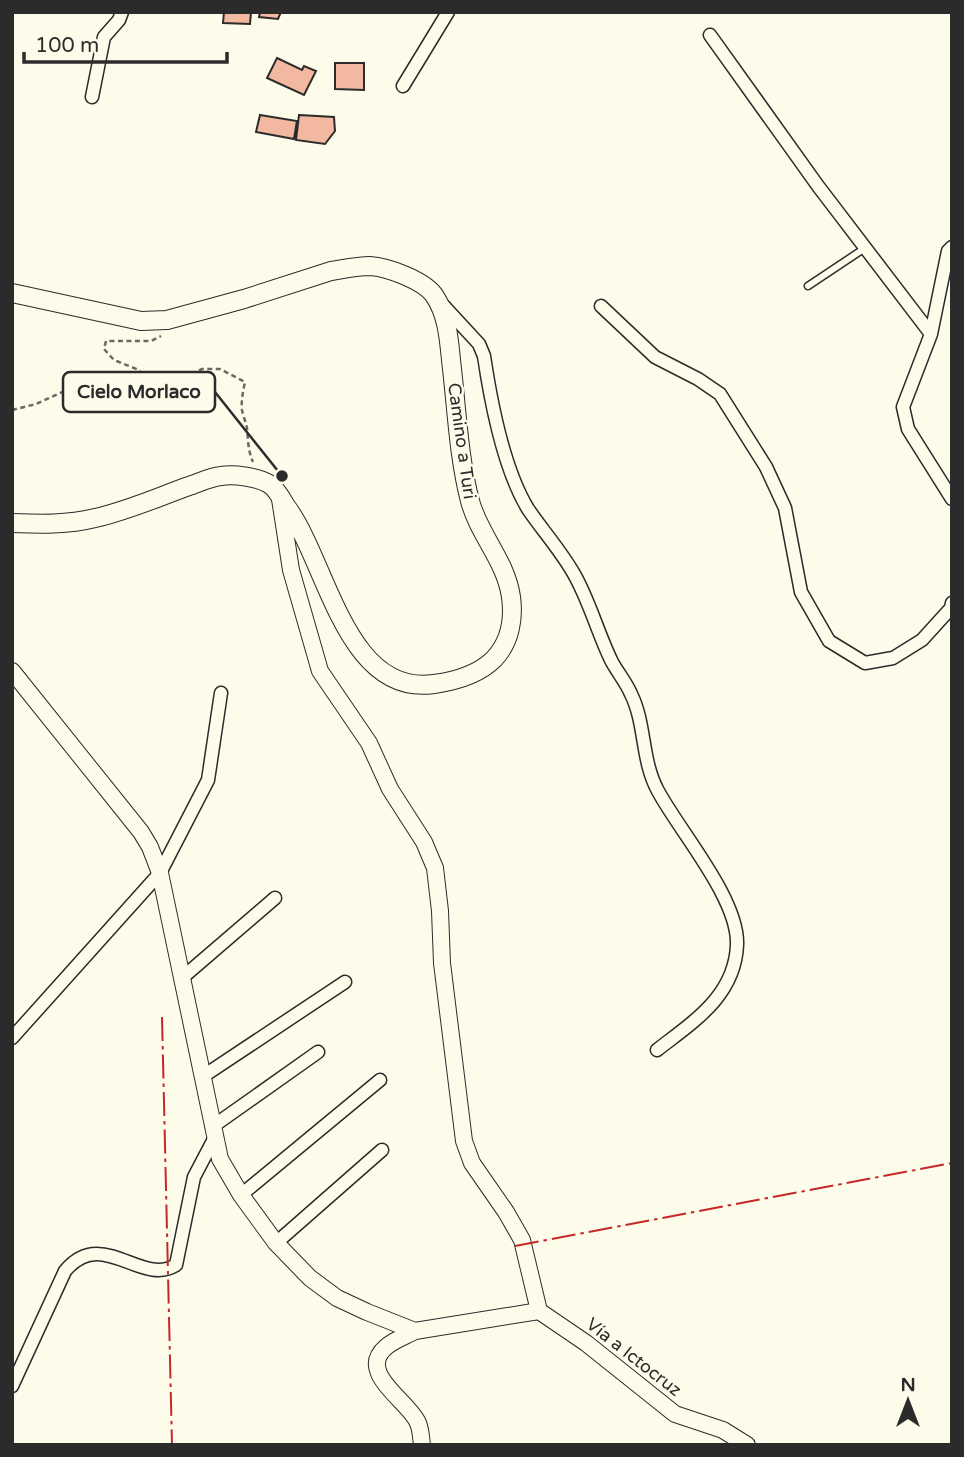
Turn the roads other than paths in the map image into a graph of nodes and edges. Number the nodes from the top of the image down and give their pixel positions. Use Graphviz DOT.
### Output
graph roads {
  1 [pos="122,12"];
  2 [pos="448,12"];
  3 [pos="710,35"];
  4 [pos="403,86"];
  5 [pos="92,97"];
  6 [pos="952,247"];
  7 [pos="865,248"];
  8 [pos="808,286"];
  9 [pos="12,293"];
  10 [pos="433,294"];
  11 [pos="601,306"];
  12 [pos="932,334"];
  13 [pos="280,497"];
  14 [pos="952,499"];
  15 [pos="12,523"];
  16 [pos="952,603"];
  17 [pos="12,671"];
  18 [pos="221,693"];
  19 [pos="160,873"];
  20 [pos="275,898"];
  21 [pos="182,978"];
  22 [pos="345,982"];
  23 [pos="12,1038"];
  24 [pos="657,1051"];
  25 [pos="318,1052"];
  26 [pos="202,1077"];
  27 [pos="380,1080"];
  28 [pos="213,1133"];
  29 [pos="382,1150"];
  30 [pos="241,1195"];
  31 [pos="276,1243"];
  32 [pos="539,1311"];
  33 [pos="415,1331"];
  34 [pos="12,1386"];
  35 [pos="745,1444"];
  36 [pos="422,1445"];
  1 -- 5 [label="street"];
  2 -- 4 [label="street"];
  3 -- 7 [label="street"];
  6 -- 12 [label="street"];
  7 -- 8 [label="lane"];
  7 -- 12 [label="street"];
  9 -- 10 [label="main road"];
  10 -- 13 [label="main road, Camino a Turi"];
  10 -- 24 [label="street"];
  11 -- 16 [label="street"];
  12 -- 14 [label="street"];
  13 -- 15 [label="main road, Camino a Turi"];
  13 -- 32 [label="street"];
  17 -- 19 [label="street"];
  18 -- 19 [label="street"];
  19 -- 21 [label="street"];
  19 -- 23 [label="street"];
  20 -- 21 [label="street"];
  21 -- 26 [label="street"];
  22 -- 26 [label="street"];
  25 -- 28 [label="street"];
  26 -- 28 [label="street"];
  27 -- 30 [label="street"];
  28 -- 30 [label="street"];
  28 -- 34 [label="street"];
  29 -- 31 [label="street"];
  30 -- 31 [label="street"];
  31 -- 33 [label="street"];
  32 -- 33 [label="street"];
  32 -- 35 [label="street, Vía a Ictocruz"];
  33 -- 36 [label="street"];
}
